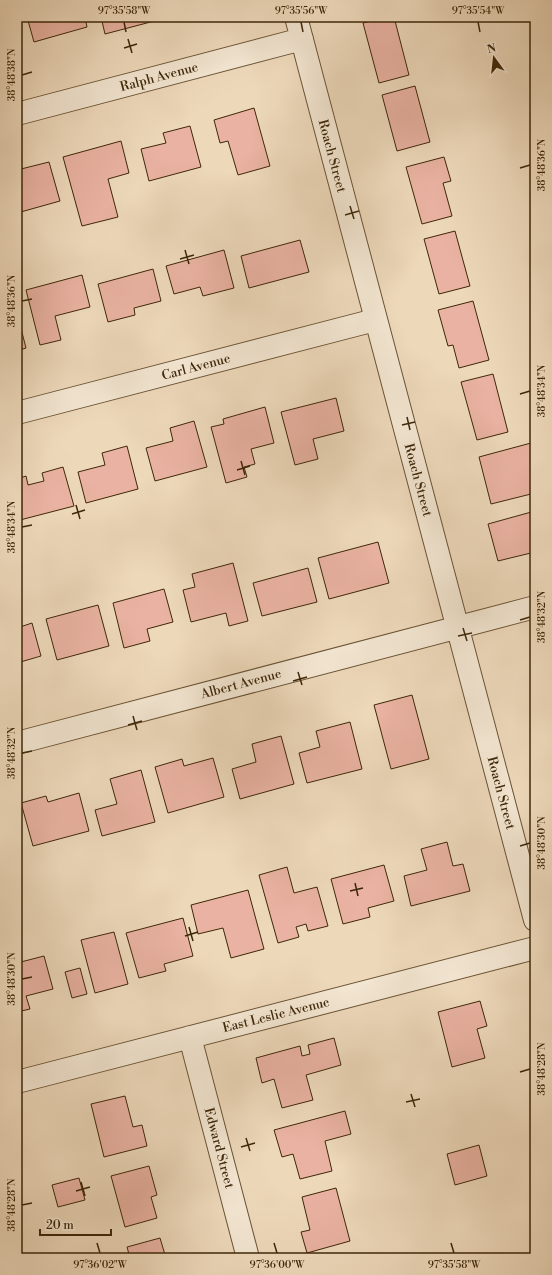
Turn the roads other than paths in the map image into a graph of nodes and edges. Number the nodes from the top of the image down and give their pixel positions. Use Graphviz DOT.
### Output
graph roads {
  1 [pos="296,17"];
  2 [pos="302,39"];
  3 [pos="17,114"];
  4 [pos="375,320"];
  5 [pos="17,413"];
  6 [pos="535,607"];
  7 [pos="457,626"];
  8 [pos="17,743"];
  9 [pos="535,920"];
  10 [pos="535,948"];
  11 [pos="190,1037"];
  12 [pos="17,1082"];
  13 [pos="248,1258"];
  1 -- 2 [label="street, Roach Street"];
  2 -- 3 [label="street, Ralph Avenue"];
  2 -- 4 [label="street, Roach Street"];
  4 -- 5 [label="street, Carl Avenue"];
  4 -- 7 [label="street, Roach Street"];
  6 -- 7 [label="street, Albert Avenue"];
  7 -- 8 [label="street, Albert Avenue"];
  7 -- 9 [label="street, Roach Street"];
  10 -- 11 [label="street, East Leslie Avenue"];
  11 -- 12 [label="street, East Leslie Avenue"];
  11 -- 13 [label="street, Edward Street"];
}
